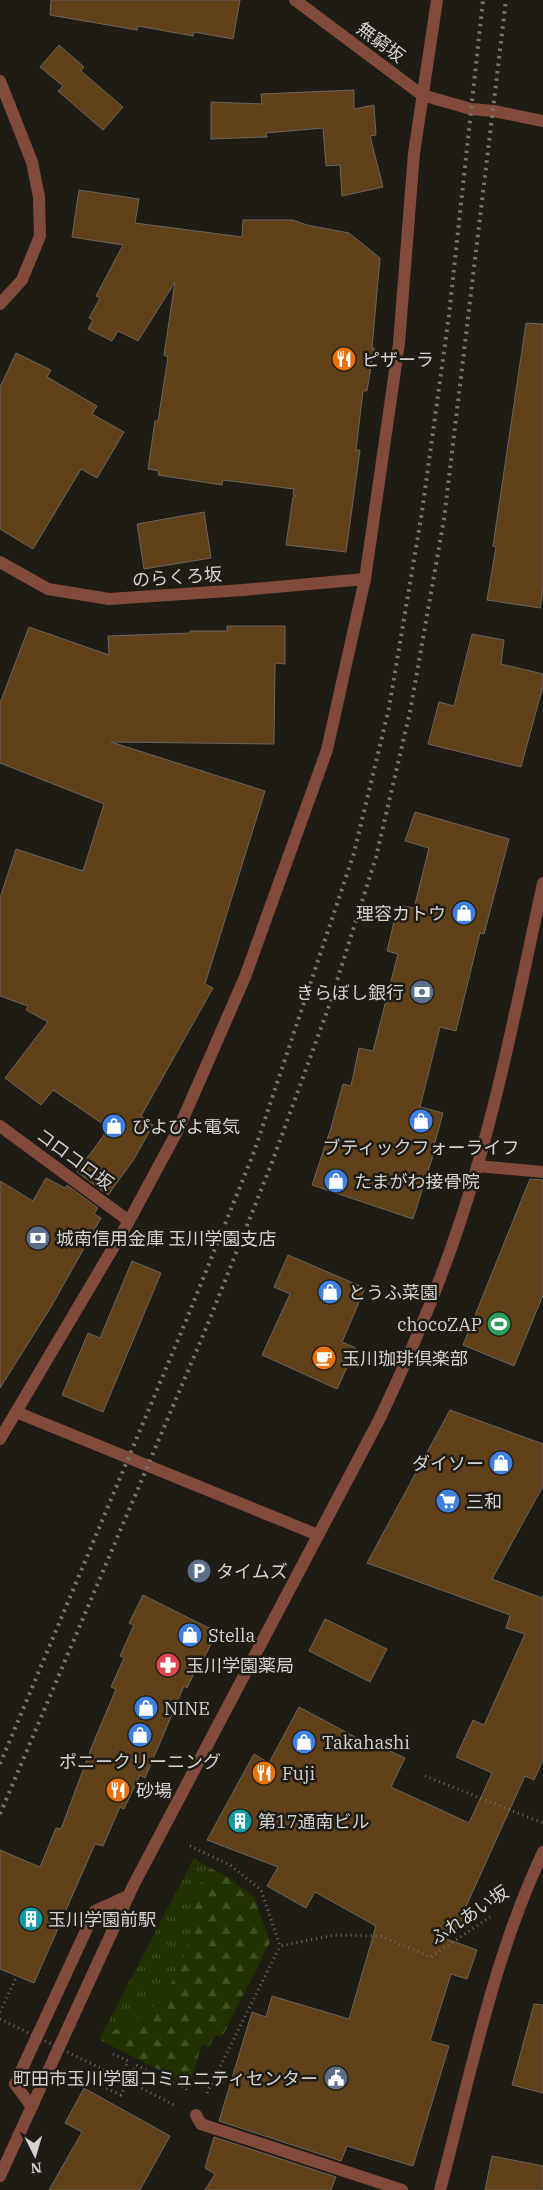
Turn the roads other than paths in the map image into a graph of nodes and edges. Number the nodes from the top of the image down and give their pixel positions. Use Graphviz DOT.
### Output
graph roads {
  1 [pos="295,0"];
  2 [pos="437,0"];
  3 [pos="0,81"];
  4 [pos="422,95"];
  5 [pos="543,121"];
  6 [pos="0,304"];
  7 [pos="0,562"];
  8 [pos="365,579"];
  9 [pos="543,883"];
  10 [pos="0,1126"];
  11 [pos="477,1166"];
  12 [pos="543,1172"];
  13 [pos="129,1221"];
  14 [pos="16,1412"];
  15 [pos="0,1438"];
  16 [pos="318,1535"];
  17 [pos="543,1852"];
  18 [pos="128,1896"];
  19 [pos="32,2107"];
  20 [pos="197,2113"];
  21 [pos="6,2150"];
  22 [pos="0,2176"];
  23 [pos="402,2190"];
  24 [pos="440,2190"];
  1 -- 4 [label="street, 無窮坂"];
  2 -- 4 [label="street"];
  3 -- 6 [label="street"];
  4 -- 5 [label="street"];
  4 -- 8 [label="street"];
  7 -- 8 [label="street, のらくろ坂"];
  8 -- 13 [label="street"];
  9 -- 11 [label="street"];
  10 -- 13 [label="street, コロコロ坂"];
  11 -- 12 [label="street"];
  11 -- 16 [label="street"];
  13 -- 14 [label="street"];
  14 -- 15 [label="street"];
  14 -- 16 [label="street"];
  16 -- 18 [label="street"];
  17 -- 24 [label="street"];
  18 -- 19 [label="street"];
  18 -- 19 [label="street"];
  19 -- 21 [label="street"];
  20 -- 23 [label="street"];
  21 -- 22 [label="street"];
}
